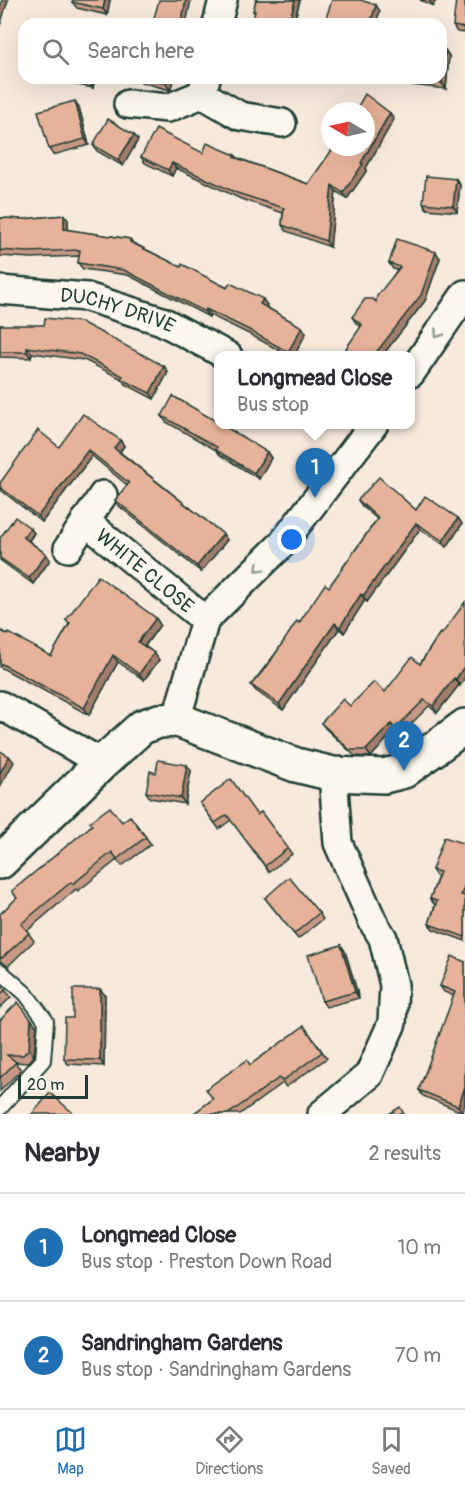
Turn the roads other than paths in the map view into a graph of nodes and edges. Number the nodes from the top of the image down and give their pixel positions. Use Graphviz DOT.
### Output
graph roads {
  1 [pos="223,0"];
  2 [pos="219,18"];
  3 [pos="204,86"];
  4 [pos="128,104"];
  5 [pos="282,123"];
  6 [pos="0,290"];
  7 [pos="465,294"];
  8 [pos="219,351"];
  9 [pos="415,366"];
  10 [pos="366,429"];
  11 [pos="103,495"];
  12 [pos="85,521"];
  13 [pos="68,548"];
  14 [pos="205,620"];
  15 [pos="0,705"];
  16 [pos="177,720"];
  17 [pos="465,726"];
  18 [pos="102,763"];
  19 [pos="333,774"];
  20 [pos="0,862"];
  21 [pos="0,971"];
  22 [pos="0,1108"];
  23 [pos="322,1114"];
  1 -- 2 [label="street"];
  3 -- 4 [label="street"];
  3 -- 5 [label="street"];
  6 -- 8 [label="street, DUCHY DRIVE"];
  7 -- 9 [label="street, one-way"];
  10 -- 14 [label="street, one-way"];
  11 -- 12 [label="street, WHITE CLOSE"];
  12 -- 13 [label="street, WHITE CLOSE"];
  12 -- 14 [label="street, WHITE CLOSE"];
  14 -- 16 [label="street"];
  15 -- 18 [label="street"];
  16 -- 18 [label="street"];
  16 -- 19 [label="street"];
  17 -- 19 [label="street"];
  18 -- 20 [label="street"];
  19 -- 23 [label="street"];
  21 -- 22 [label="lane"];
}
